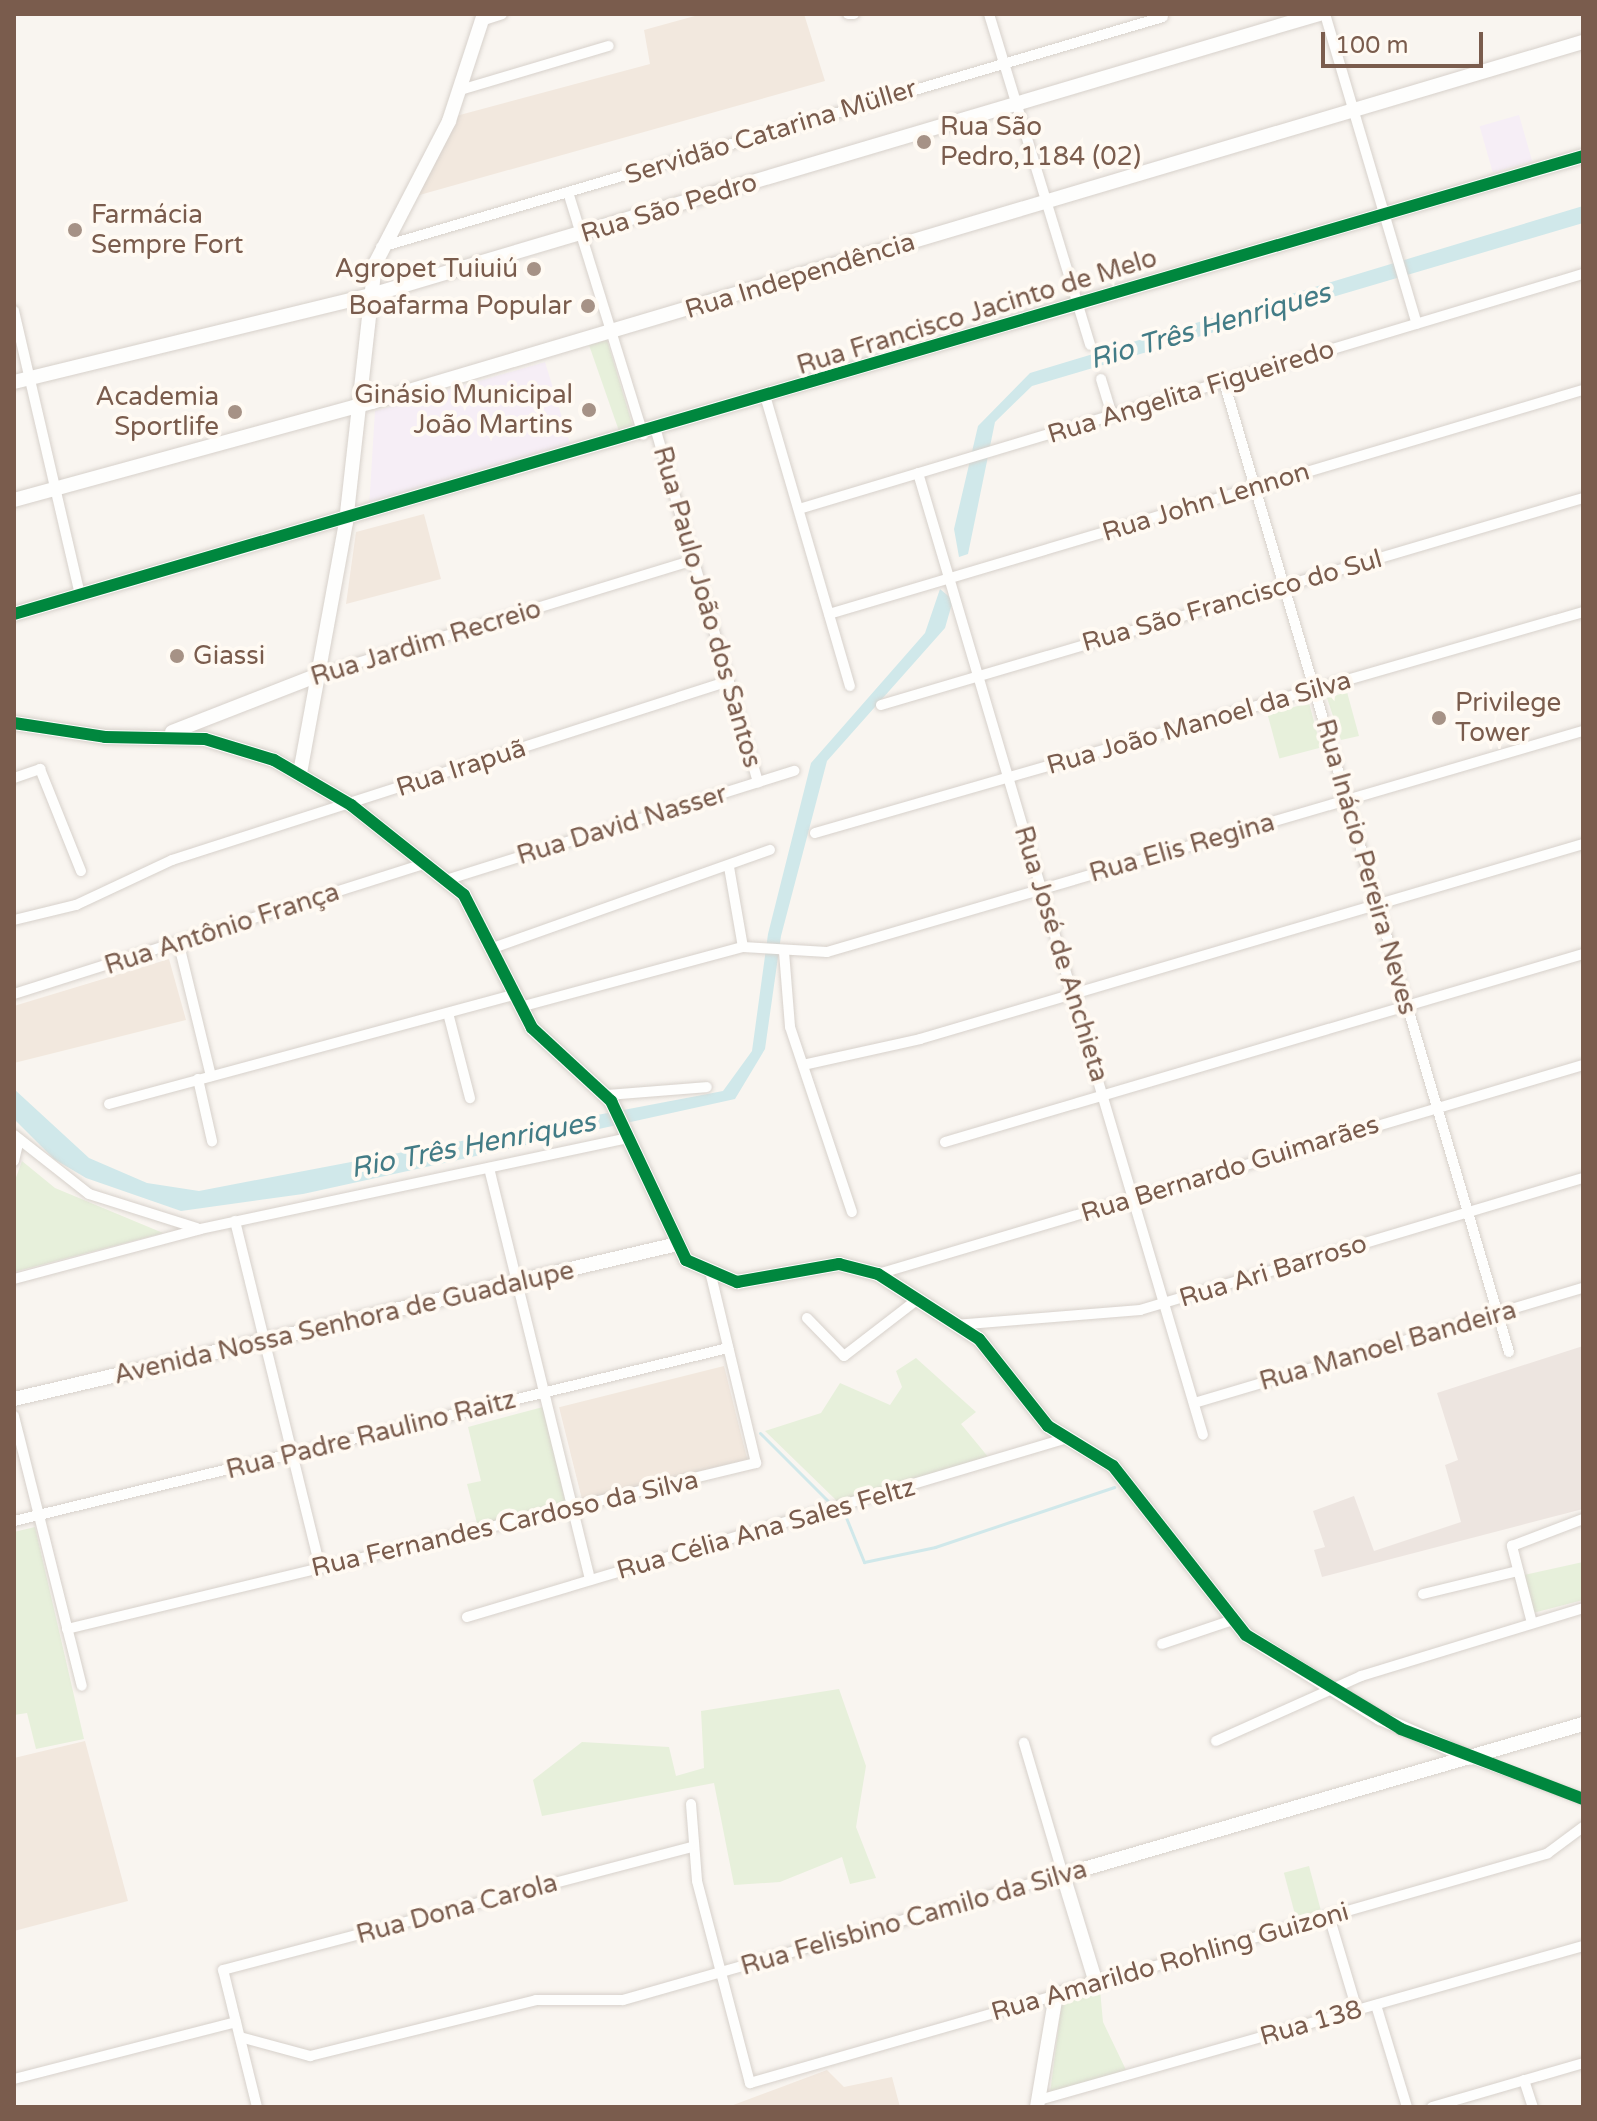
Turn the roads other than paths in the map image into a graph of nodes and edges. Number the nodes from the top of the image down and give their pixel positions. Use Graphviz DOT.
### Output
graph roads {
  1 [pos="502,14"];
  2 [pos="848,14"];
  3 [pos="854,14"];
  4 [pos="989,14"];
  5 [pos="1319,14"];
  6 [pos="1325,14"];
  7 [pos="482,17"];
  8 [pos="1163,17"];
  9 [pos="1583,42"];
  10 [pos="609,46"];
  11 [pos="1004,63"];
  12 [pos="460,90"];
  13 [pos="1017,104"];
  14 [pos="1354,111"];
  15 [pos="1583,156"];
  16 [pos="568,192"];
  17 [pos="1047,203"];
  18 [pos="1384,214"];
  19 [pos="582,235"];
  20 [pos="379,248"];
  21 [pos="1583,274"];
  22 [pos="371,295"];
  23 [pos="1077,304"];
  24 [pos="14,311"];
  25 [pos="1417,324"];
  26 [pos="611,332"];
  27 [pos="1090,345"];
  28 [pos="1101,379"];
  29 [pos="21,380"];
  30 [pos="1224,382"];
  31 [pos="1583,390"];
  32 [pos="766,399"];
  33 [pos="360,406"];
  34 [pos="1112,415"];
  35 [pos="650,433"];
  36 [pos="918,473"];
  37 [pos="1255,488"];
  38 [pos="55,489"];
  39 [pos="1583,498"];
  40 [pos="14,500"];
  41 [pos="799,509"];
  42 [pos="346,522"];
  43 [pos="694,560"];
  44 [pos="949,578"];
  45 [pos="1284,586"];
  46 [pos="80,595"];
  47 [pos="1583,612"];
  48 [pos="14,614"];
  49 [pos="829,614"];
  50 [pos="321,674"];
  51 [pos="978,676"];
  52 [pos="729,681"];
  53 [pos="850,686"];
  54 [pos="1314,690"];
  55 [pos="881,705"];
  56 [pos="14,723"];
  57 [pos="1583,731"];
  58 [pos="163,736"];
  59 [pos="794,771"];
  60 [pos="300,773"];
  61 [pos="1008,777"];
  62 [pos="14,778"];
  63 [pos="758,782"];
  64 [pos="1346,800"];
  65 [pos="351,805"];
  66 [pos="815,833"];
  67 [pos="1583,844"];
  68 [pos="770,850"];
  69 [pos="429,862"];
  70 [pos="729,867"];
  71 [pos="81,871"];
  72 [pos="449,879"];
  73 [pos="1041,890"];
  74 [pos="1377,905"];
  75 [pos="14,920"];
  76 [pos="179,945"];
  77 [pos="749,947"];
  78 [pos="490,949"];
  79 [pos="782,951"];
  80 [pos="1583,954"];
  81 [pos="1072,993"];
  82 [pos="14,994"];
  83 [pos="517,1001"];
  84 [pos="1407,1006"];
  85 [pos="448,1013"];
  86 [pos="803,1065"];
  87 [pos="1583,1065"];
  88 [pos="211,1076"];
  89 [pos="198,1079"];
  90 [pos="707,1087"];
  91 [pos="1103,1096"];
  92 [pos="470,1098"];
  93 [pos="610,1101"];
  94 [pos="109,1104"];
  95 [pos="1437,1108"];
  96 [pos="625,1135"];
  97 [pos="17,1137"];
  98 [pos="212,1141"];
  99 [pos="945,1142"];
  100 [pos="14,1161"];
  101 [pos="489,1168"];
  102 [pos="1583,1178"];
  103 [pos="1133,1198"];
  104 [pos="852,1212"];
  105 [pos="1467,1212"];
  106 [pos="235,1221"];
  107 [pos="200,1229"];
  108 [pos="673,1245"];
  109 [pos="878,1274"];
  110 [pos="711,1276"];
  111 [pos="14,1279"];
  112 [pos="517,1283"];
  113 [pos="1583,1288"];
  114 [pos="914,1302"];
  115 [pos="1164,1304"];
  116 [pos="1497,1314"];
  117 [pos="807,1318"];
  118 [pos="955,1325"];
  119 [pos="265,1343"];
  120 [pos="728,1348"];
  121 [pos="1509,1352"];
  122 [pos="544,1393"];
  123 [pos="14,1399"];
  124 [pos="1194,1403"];
  125 [pos="14,1416"];
  126 [pos="1203,1435"];
  127 [pos="1064,1439"];
  128 [pos="292,1454"];
  129 [pos="572,1507"];
  130 [pos="39,1515"];
  131 [pos="1583,1519"];
  132 [pos="14,1521"];
  133 [pos="320,1568"];
  134 [pos="1518,1571"];
  135 [pos="590,1580"];
  136 [pos="1423,1594"];
  137 [pos="1583,1608"];
  138 [pos="467,1617"];
  139 [pos="1230,1621"];
  140 [pos="1532,1623"];
  141 [pos="67,1629"];
  142 [pos="1162,1644"];
  143 [pos="82,1686"];
  144 [pos="1330,1688"];
  145 [pos="1583,1724"];
  146 [pos="1216,1741"];
  147 [pos="1024,1743"];
  148 [pos="1471,1758"];
  149 [pos="1583,1799"];
  150 [pos="691,1804"];
  151 [pos="1583,1827"];
  152 [pos="691,1847"];
  153 [pos="1063,1875"];
  154 [pos="1329,1916"];
  155 [pos="1583,1946"];
  156 [pos="721,1973"];
  157 [pos="1096,1983"];
  158 [pos="1056,1995"];
  159 [pos="1376,2005"];
  160 [pos="1357,2010"];
  161 [pos="236,2022"];
  162 [pos="240,2037"];
  163 [pos="1583,2063"];
  164 [pos="14,2079"];
  165 [pos="1524,2080"];
  166 [pos="1038,2104"];
  167 [pos="1457,2104"];
  168 [pos="257,2107"];
  169 [pos="1407,2107"];
  170 [pos="1432,2107"];
  171 [pos="1533,2107"];
  1 -- 7 [label="street"];
  2 -- 3 [label="street"];
  4 -- 11 [label="street"];
  5 -- 13 [label="street, Rua São Pedro"];
  6 -- 14 [label="street"];
  7 -- 12 [label="street"];
  8 -- 11 [label="street, Servidão Catarina Müller"];
  9 -- 14 [label="street, Rua Independência"];
  10 -- 12 [label="street"];
  11 -- 13 [label="street"];
  11 -- 16 [label="street, Servidão Catarina Müller"];
  12 -- 20 [label="street"];
  13 -- 17 [label="street"];
  13 -- 19 [label="street, Rua São Pedro"];
  14 -- 17 [label="street, Rua Independência"];
  14 -- 18 [label="street"];
  15 -- 18 [label="street, Rua Francisco Jacinto de Melo"];
  16 -- 19 [label="street, Rua Paulo João dos Santos"];
  16 -- 20 [label="street, Servidão Catarina Müller"];
  17 -- 23 [label="street"];
  17 -- 26 [label="street, Rua Independência"];
  18 -- 23 [label="street, Rua Francisco Jacinto de Melo"];
  18 -- 25 [label="street"];
  19 -- 22 [label="street, Rua São Pedro"];
  19 -- 26 [label="street, Rua Paulo João dos Santos"];
  20 -- 22 [label="street"];
  21 -- 25 [label="street, Rua Angelita Figueiredo"];
  22 -- 29 [label="street, Rua São Pedro"];
  22 -- 33 [label="street"];
  23 -- 27 [label="street"];
  23 -- 32 [label="street, Rua Francisco Jacinto de Melo"];
  24 -- 29 [label="street"];
  25 -- 30 [label="street, Rua Angelita Figueiredo"];
  26 -- 33 [label="street, Rua Independência"];
  26 -- 35 [label="street, Rua Paulo João dos Santos"];
  28 -- 34 [label="street"];
  29 -- 38 [label="street"];
  30 -- 34 [label="street, Rua Angelita Figueiredo"];
  30 -- 37 [label="street, Rua Inácio Pereira Neves"];
  31 -- 37 [label="street, Rua John Lennon"];
  32 -- 35 [label="street, Rua Francisco Jacinto de Melo"];
  32 -- 41 [label="street"];
  33 -- 38 [label="street, Rua Independência"];
  33 -- 42 [label="street"];
  34 -- 36 [label="street, Rua Angelita Figueiredo"];
  35 -- 42 [label="street, Rua Francisco Jacinto de Melo"];
  35 -- 43 [label="street, Rua Paulo João dos Santos"];
  36 -- 41 [label="street, Rua Angelita Figueiredo"];
  36 -- 44 [label="street, Rua José de Anchieta"];
  37 -- 44 [label="street, Rua John Lennon"];
  37 -- 45 [label="street, Rua Inácio Pereira Neves"];
  38 -- 40 [label="street, Rua Independência"];
  38 -- 46 [label="street"];
  39 -- 45 [label="street, Rua São Francisco do Sul"];
  41 -- 49 [label="street"];
  42 -- 46 [label="street, Rua Francisco Jacinto de Melo"];
  42 -- 50 [label="street"];
  43 -- 50 [label="street, Rua Jardim Recreio"];
  43 -- 52 [label="street, Rua Paulo João dos Santos"];
  44 -- 49 [label="street, Rua John Lennon"];
  44 -- 51 [label="street, Rua José de Anchieta"];
  45 -- 51 [label="street, Rua São Francisco do Sul"];
  45 -- 54 [label="street, Rua Inácio Pereira Neves"];
  46 -- 48 [label="street, Rua Francisco Jacinto de Melo"];
  47 -- 54 [label="street, Rua João Manoel da Silva"];
  49 -- 53 [label="street"];
  50 -- 58 [label="street, Rua Jardim Recreio"];
  50 -- 60 [label="street"];
  51 -- 55 [label="street, Rua São Francisco do Sul"];
  51 -- 61 [label="street, Rua José de Anchieta"];
  52 -- 63 [label="street, Rua Paulo João dos Santos"];
  52 -- 65 [label="street, Rua Irapuã"];
  54 -- 61 [label="street, Rua João Manoel da Silva"];
  54 -- 64 [label="street, Rua Inácio Pereira Neves"];
  56 -- 58 [label="street"];
  57 -- 64 [label="street, Rua Elis Regina"];
  58 -- 60 [label="street"];
  59 -- 63 [label="street, Rua David Nasser"];
  60 -- 65 [label="street"];
  61 -- 66 [label="street, Rua João Manoel da Silva"];
  61 -- 73 [label="street, Rua José de Anchieta"];
  62 -- 71 [label="street"];
  63 -- 72 [label="street, Rua David Nasser"];
  64 -- 73 [label="street, Rua Elis Regina"];
  64 -- 74 [label="street, Rua Inácio Pereira Neves"];
  65 -- 69 [label="street"];
  65 -- 75 [label="street, Rua Irapuã"];
  67 -- 74 [label="street"];
  68 -- 70 [label="street"];
  69 -- 72 [label="street"];
  69 -- 76 [label="street, Rua Antônio França"];
  70 -- 77 [label="street"];
  70 -- 78 [label="street"];
  72 -- 78 [label="street"];
  73 -- 79 [label="street, Rua Elis Regina"];
  73 -- 81 [label="street, Rua José de Anchieta"];
  74 -- 81 [label="street"];
  74 -- 84 [label="street, Rua Inácio Pereira Neves"];
  76 -- 82 [label="street, Rua Antônio França"];
  76 -- 88 [label="street"];
  77 -- 79 [label="street, Rua Elis Regina"];
  77 -- 83 [label="street"];
  78 -- 83 [label="street"];
  79 -- 86 [label="street"];
  80 -- 84 [label="street"];
  81 -- 86 [label="street"];
  81 -- 91 [label="street, Rua José de Anchieta"];
  83 -- 85 [label="street"];
  83 -- 93 [label="street"];
  84 -- 91 [label="street"];
  84 -- 95 [label="street, Rua Inácio Pereira Neves"];
  85 -- 88 [label="street"];
  85 -- 92 [label="street"];
  86 -- 104 [label="street"];
  87 -- 95 [label="street, Rua Bernardo Guimarães"];
  88 -- 89 [label="street"];
  89 -- 94 [label="street"];
  89 -- 98 [label="street"];
  90 -- 93 [label="street"];
  91 -- 99 [label="street"];
  91 -- 103 [label="street, Rua José de Anchieta"];
  93 -- 96 [label="street"];
  95 -- 103 [label="street, Rua Bernardo Guimarães"];
  95 -- 105 [label="street, Rua Inácio Pereira Neves"];
  96 -- 101 [label="street"];
  96 -- 108 [label="street"];
  97 -- 100 [label="street"];
  97 -- 107 [label="street"];
  101 -- 106 [label="street"];
  101 -- 112 [label="street"];
  102 -- 105 [label="street, Rua Ari Barroso"];
  103 -- 109 [label="street, Rua Bernardo Guimarães"];
  103 -- 115 [label="street, Rua José de Anchieta"];
  105 -- 115 [label="street, Rua Ari Barroso"];
  105 -- 116 [label="street, Rua Inácio Pereira Neves"];
  106 -- 107 [label="street"];
  106 -- 119 [label="street"];
  107 -- 111 [label="street"];
  108 -- 110 [label="street"];
  108 -- 112 [label="street, Avenida Nossa Senhora de Guadalupe"];
  109 -- 110 [label="street"];
  109 -- 114 [label="street"];
  110 -- 120 [label="street, Rua Fernandes Cardoso da Silva"];
  112 -- 119 [label="street, Avenida Nossa Senhora de Guadalupe"];
  112 -- 122 [label="street"];
  113 -- 116 [label="street, Rua Manoel Bandeira"];
  114 -- 117 [label="street"];
  114 -- 118 [label="street"];
  115 -- 118 [label="street, Rua Ari Barroso"];
  115 -- 124 [label="street, Rua José de Anchieta"];
  116 -- 121 [label="street, Rua Inácio Pereira Neves"];
  116 -- 124 [label="street, Rua Manoel Bandeira"];
  118 -- 127 [label="street"];
  119 -- 123 [label="street, Avenida Nossa Senhora de Guadalupe"];
  119 -- 128 [label="street"];
  120 -- 122 [label="street, Rua Padre Raulino Raitz"];
  120 -- 129 [label="street, Rua Fernandes Cardoso da Silva"];
  122 -- 128 [label="street, Rua Padre Raulino Raitz"];
  122 -- 129 [label="street"];
  124 -- 126 [label="street, Rua José de Anchieta"];
  125 -- 130 [label="street"];
  127 -- 135 [label="street, Rua Célia Ana Sales Feltz"];
  127 -- 139 [label="street"];
  128 -- 130 [label="street, Rua Padre Raulino Raitz"];
  128 -- 133 [label="street"];
  129 -- 133 [label="street, Rua Fernandes Cardoso da Silva"];
  129 -- 135 [label="street"];
  130 -- 132 [label="street, Rua Padre Raulino Raitz"];
  130 -- 141 [label="street"];
  131 -- 134 [label="street"];
  133 -- 141 [label="street, Rua Fernandes Cardoso da Silva"];
  134 -- 136 [label="street"];
  134 -- 140 [label="street"];
  135 -- 138 [label="street, Rua Célia Ana Sales Feltz"];
  137 -- 140 [label="street"];
  139 -- 142 [label="street"];
  139 -- 144 [label="street"];
  140 -- 144 [label="street"];
  141 -- 143 [label="street"];
  144 -- 146 [label="street"];
  144 -- 148 [label="street"];
  145 -- 148 [label="street, Rua Felisbino Camilo da Silva"];
  147 -- 153 [label="street"];
  148 -- 149 [label="street"];
  148 -- 153 [label="street, Rua Felisbino Camilo da Silva"];
  150 -- 152 [label="street"];
  151 -- 154 [label="street, Rua Amarildo Rohling Guizoni"];
  152 -- 156 [label="street"];
  152 -- 161 [label="street, Rua Dona Carola"];
  153 -- 156 [label="street, Rua Felisbino Camilo da Silva"];
  153 -- 157 [label="street"];
  154 -- 157 [label="street, Rua Amarildo Rohling Guizoni"];
  154 -- 160 [label="street"];
  155 -- 159 [label="street, Rua 138"];
  156 -- 158 [label="street, Rua Amarildo Rohling Guizoni"];
  156 -- 162 [label="street, Rua Felisbino Camilo da Silva"];
  157 -- 158 [label="street, Rua Amarildo Rohling Guizoni"];
  158 -- 166 [label="street"];
  159 -- 160 [label="street, Rua 138"];
  159 -- 169 [label="street"];
  160 -- 166 [label="street, Rua 138"];
  161 -- 162 [label="street"];
  161 -- 164 [label="street"];
  162 -- 168 [label="street"];
  163 -- 165 [label="street"];
  165 -- 167 [label="street"];
  165 -- 171 [label="street"];
  167 -- 170 [label="street"];
}
